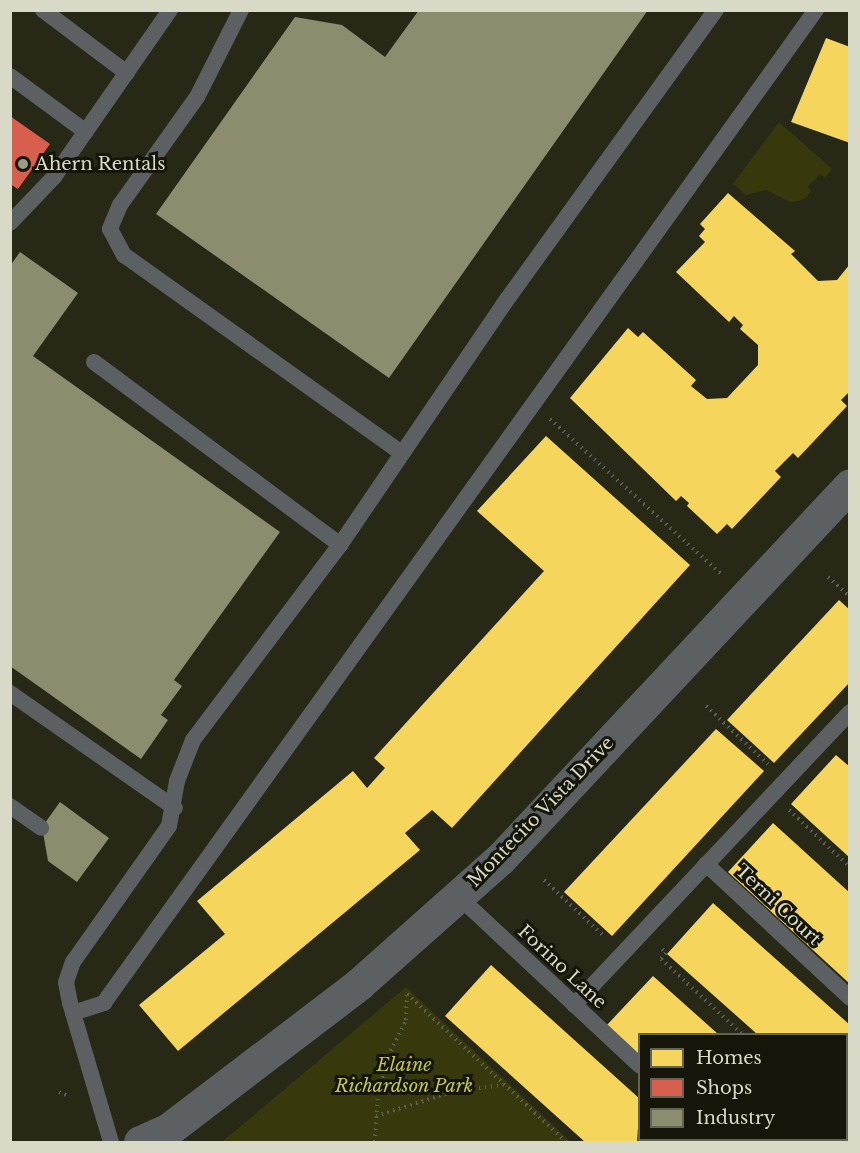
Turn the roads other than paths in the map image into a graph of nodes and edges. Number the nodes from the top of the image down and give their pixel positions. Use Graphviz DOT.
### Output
graph roads {
  1 [pos="43,10"];
  2 [pos="170,10"];
  3 [pos="241,10"];
  4 [pos="716,10"];
  5 [pos="816,10"];
  6 [pos="128,73"];
  7 [pos="10,76"];
  8 [pos="86,132"];
  9 [pos="10,223"];
  10 [pos="94,362"];
  11 [pos="402,453"];
  12 [pos="849,485"];
  13 [pos="340,544"];
  14 [pos="10,693"];
  15 [pos="849,712"];
  16 [pos="844,730"];
  17 [pos="10,806"];
  18 [pos="175,808"];
  19 [pos="41,828"];
  20 [pos="706,864"];
  21 [pos="458,896"];
  22 [pos="849,998"];
  23 [pos="574,1005"];
  24 [pos="73,1013"];
  25 [pos="638,1065"];
  26 [pos="111,1143"];
  27 [pos="140,1143"];
  1 -- 6 [label="lane"];
  2 -- 6 [label="lane"];
  3 -- 11 [label="lane"];
  4 -- 11 [label="lane"];
  5 -- 24 [label="lane"];
  6 -- 8 [label="lane"];
  7 -- 8 [label="lane"];
  8 -- 9 [label="lane"];
  10 -- 13 [label="lane"];
  11 -- 13 [label="lane"];
  12 -- 21 [label="street, Montecito Vista Drive"];
  13 -- 18 [label="lane"];
  14 -- 18 [label="lane"];
  15 -- 16 [label="lane"];
  16 -- 20 [label="lane"];
  17 -- 19 [label="lane"];
  18 -- 24 [label="lane"];
  20 -- 22 [label="lane, Terni Court"];
  20 -- 23 [label="lane"];
  21 -- 23 [label="lane, Forino Lane"];
  21 -- 27 [label="street, Montecito Vista Drive"];
  23 -- 25 [label="lane, Forino Lane"];
  24 -- 26 [label="lane"];
}
